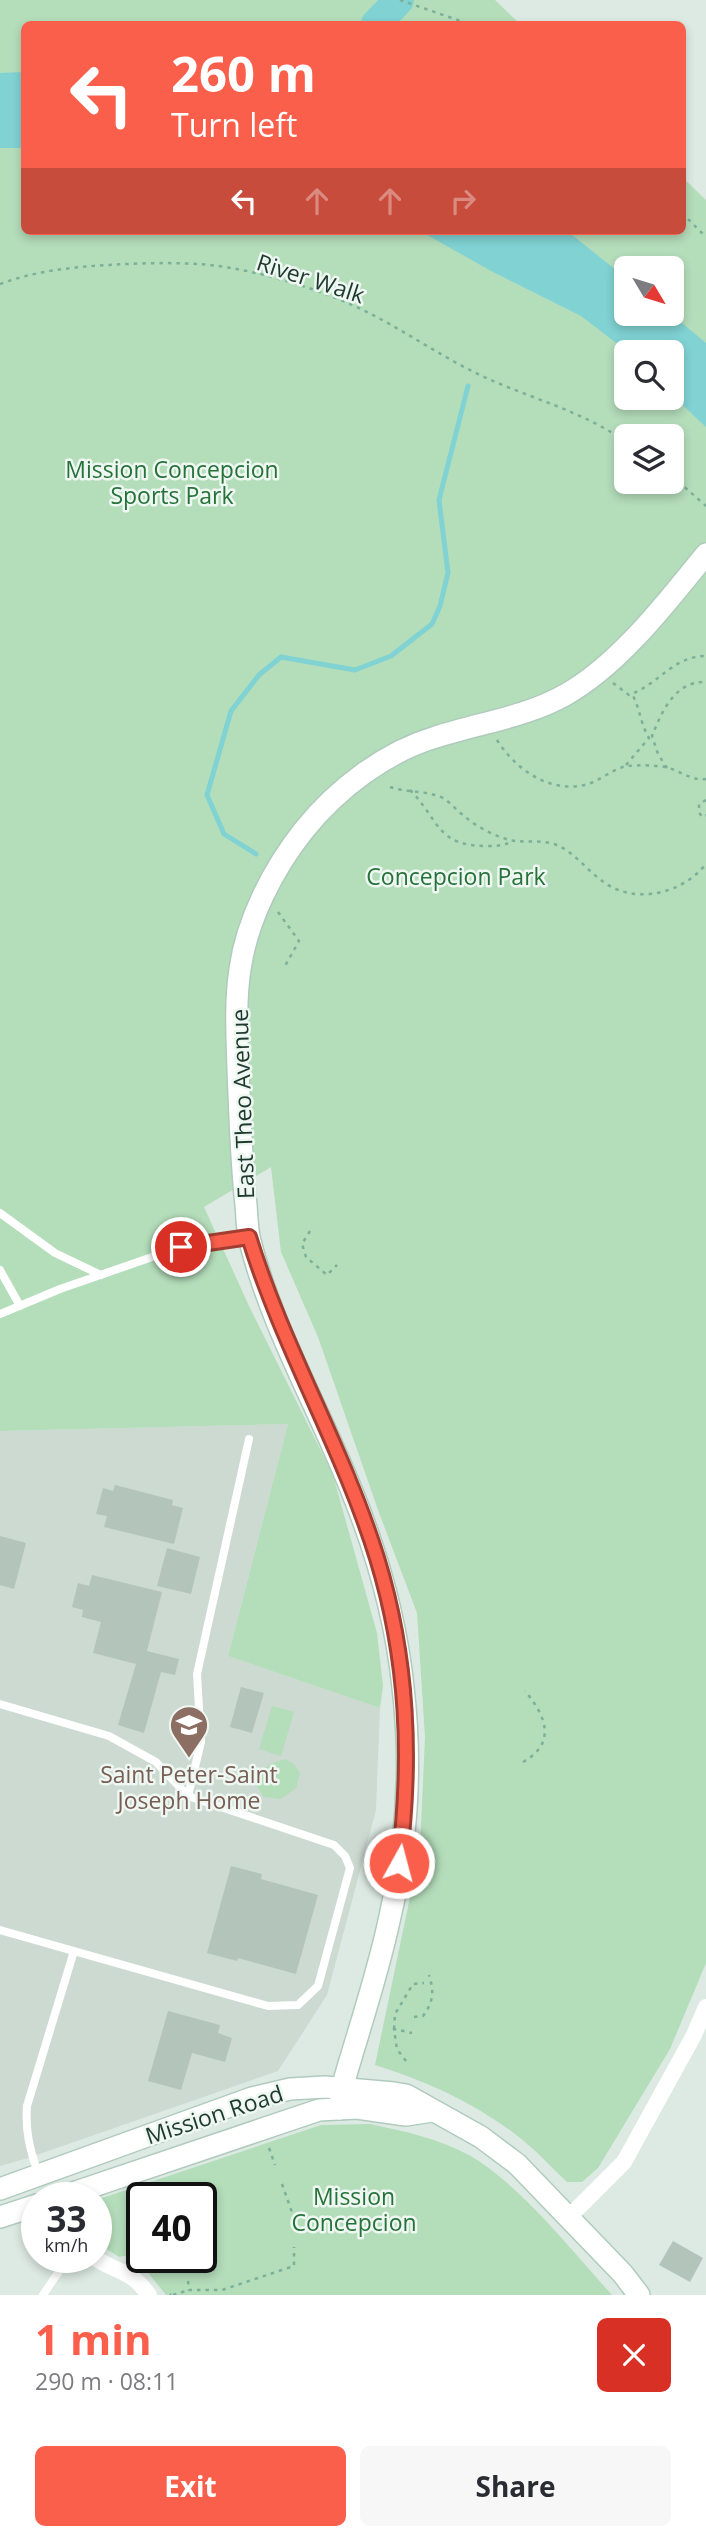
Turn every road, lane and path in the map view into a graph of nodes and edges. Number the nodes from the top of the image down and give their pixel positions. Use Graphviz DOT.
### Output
graph roads {
  1 [pos="400,0"];
  2 [pos="460,21"];
  3 [pos="686,217"];
  4 [pos="706,237"];
  5 [pos="0,284"];
  6 [pos="614,435"];
  7 [pos="684,486"];
  8 [pos="706,506"];
  9 [pos="702,559"];
  10 [pos="706,656"];
  11 [pos="600,671"];
  12 [pos="706,682"];
  13 [pos="632,694"];
  14 [pos="651,737"];
  15 [pos="497,740"];
  16 [pos="625,766"];
  17 [pos="667,768"];
  18 [pos="706,779"];
  19 [pos="390,787"];
  20 [pos="410,790"];
  21 [pos="706,800"];
  22 [pos="706,816"];
  23 [pos="513,841"];
  24 [pos="706,864"];
  25 [pos="278,912"];
  26 [pos="285,966"];
  27 [pos="0,1213"];
  28 [pos="310,1231"];
  29 [pos="249,1237"];
  30 [pos="337,1265"];
  31 [pos="0,1270"];
  32 [pos="101,1275"];
  33 [pos="20,1306"];
  34 [pos="0,1314"];
  35 [pos="248,1439"];
  36 [pos="524,1691"];
  37 [pos="0,1704"];
  38 [pos="523,1762"];
  39 [pos="188,1797"];
  40 [pos="0,1930"];
  41 [pos="74,1951"];
  42 [pos="429,1975"];
  43 [pos="424,1983"];
  44 [pos="706,2007"];
  45 [pos="414,2017"];
  46 [pos="394,2029"];
  47 [pos="412,2033"];
  48 [pos="406,2061"];
  49 [pos="341,2098"];
  50 [pos="266,2141"];
  51 [pos="275,2165"];
  52 [pos="42,2174"];
  53 [pos="47,2182"];
  54 [pos="103,2182"];
  55 [pos="282,2183"];
  56 [pos="0,2189"];
  57 [pos="21,2210"];
  58 [pos="0,2217"];
  59 [pos="569,2217"];
  60 [pos="294,2226"];
  61 [pos="294,2247"];
  62 [pos="112,2268"];
  63 [pos="58,2273"];
  64 [pos="188,2281"];
  65 [pos="189,2290"];
  66 [pos="222,2290"];
  67 [pos="172,2294"];
  68 [pos="43,2295"];
  69 [pos="149,2295"];
  70 [pos="223,2295"];
  71 [pos="639,2295"];
  1 -- 2 [label="path"];
  3 -- 4 [label="path"];
  5 -- 6 [label="path, River Walk"];
  7 -- 8 [label="path"];
  9 -- 11 [label="street, East Theo Avenue"];
  10 -- 13 [label="path"];
  11 -- 13 [label="path"];
  11 -- 29 [label="street, East Theo Avenue"];
  12 -- 14 [label="path"];
  13 -- 14 [label="path"];
  14 -- 16 [label="path"];
  14 -- 17 [label="path"];
  15 -- 16 [label="path"];
  16 -- 17 [label="path"];
  17 -- 18 [label="path"];
  19 -- 20 [label="path"];
  20 -- 23 [label="path"];
  20 -- 23 [label="path"];
  21 -- 22 [label="path"];
  23 -- 24 [label="path"];
  25 -- 26 [label="path"];
  27 -- 32 [label="lane"];
  28 -- 30 [label="path"];
  29 -- 32 [label="lane"];
  29 -- 49 [label="street, East Theo Avenue"];
  31 -- 33 [label="lane"];
  32 -- 33 [label="lane"];
  33 -- 34 [label="lane"];
  35 -- 39 [label="lane"];
  36 -- 38 [label="path"];
  37 -- 39 [label="lane"];
  39 -- 41 [label="lane"];
  40 -- 41 [label="lane"];
  41 -- 52 [label="lane"];
  42 -- 45 [label="path"];
  43 -- 46 [label="path"];
  44 -- 59 [label="street"];
  46 -- 47 [label="path"];
  46 -- 48 [label="path"];
  49 -- 52 [label="street, Mission Road"];
  49 -- 54 [label="street, Mission Road"];
  49 -- 59 [label="street, Mission Road"];
  50 -- 51 [label="path"];
  52 -- 53 [label="street"];
  52 -- 56 [label="street, Mission Road"];
  55 -- 60 [label="path"];
  57 -- 58 [label="street"];
  59 -- 71 [label="street, Mission Road"];
  61 -- 66 [label="path"];
  62 -- 69 [label="street"];
  63 -- 68 [label="lane"];
  64 -- 65 [label="path"];
  65 -- 66 [label="path"];
  65 -- 67 [label="path"];
  66 -- 70 [label="path"];
}
